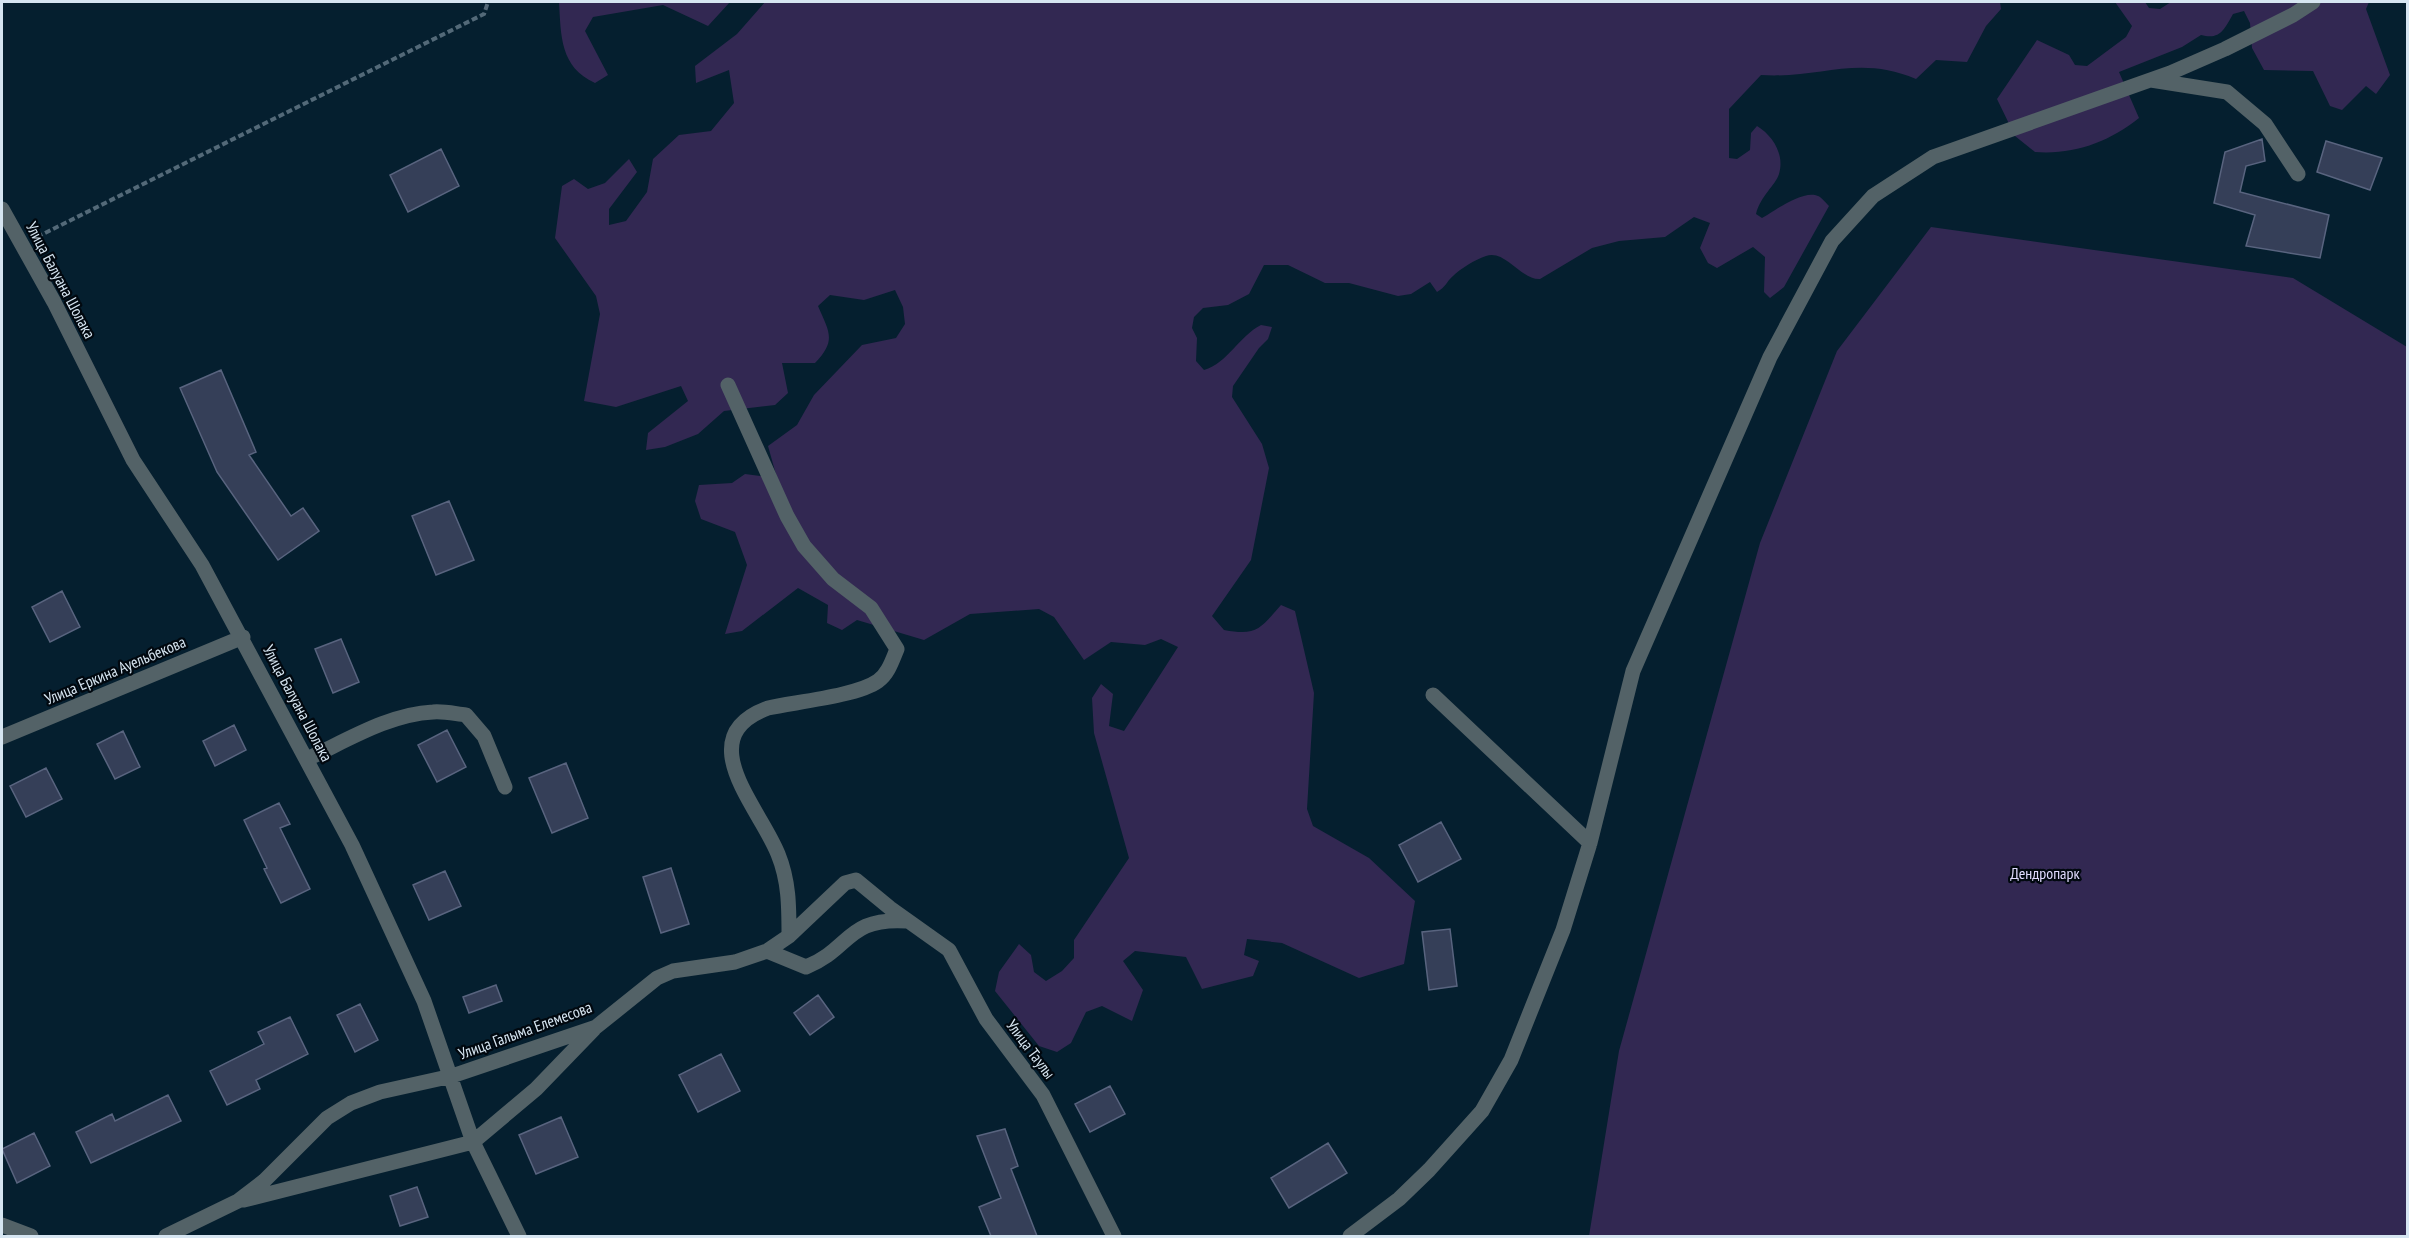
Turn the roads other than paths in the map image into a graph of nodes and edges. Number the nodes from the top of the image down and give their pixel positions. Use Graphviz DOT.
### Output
graph roads {
  1 [pos="2313,2"];
  2 [pos="2151,80"];
  3 [pos="2298,174"];
  4 [pos="3,217"];
  5 [pos="728,385"];
  6 [pos="243,637"];
  7 [pos="1433,695"];
  8 [pos="2,737"];
  9 [pos="307,759"];
  10 [pos="505,787"];
  11 [pos="1590,843"];
  12 [pos="890,908"];
  13 [pos="908,921"];
  14 [pos="789,936"];
  15 [pos="767,951"];
  16 [pos="596,1027"];
  17 [pos="452,1076"];
  18 [pos="473,1142"];
  19 [pos="238,1201"];
  20 [pos="2,1225"];
  21 [pos="31,1236"];
  22 [pos="165,1236"];
  23 [pos="519,1236"];
  24 [pos="1114,1236"];
  25 [pos="1350,1236"];
  1 -- 2 [label="street"];
  2 -- 3 [label="street"];
  2 -- 11 [label="street"];
  4 -- 6 [label="street, Улица Балуана Шолака"];
  5 -- 14 [label="street"];
  6 -- 8 [label="street, Улица Еркина Ауельбекова"];
  6 -- 9 [label="street, Улица Балуана Шолака"];
  7 -- 11 [label="street"];
  9 -- 10 [label="street"];
  9 -- 17 [label="street, Улица Балуана Шолака"];
  11 -- 25 [label="street"];
  12 -- 13 [label="street, Улица Таулы"];
  12 -- 14 [label="street, Улица Галыма Елемесова"];
  13 -- 15 [label="street"];
  13 -- 24 [label="street, Улица Таулы"];
  14 -- 15 [label="street, Улица Галыма Елемесова"];
  15 -- 16 [label="street, Улица Галыма Елемесова"];
  16 -- 17 [label="street, Улица Галыма Елемесова"];
  16 -- 18 [label="street"];
  17 -- 18 [label="street, Улица Балуана Шолака"];
  17 -- 19 [label="street, Улица Галыма Елемесова"];
  18 -- 19 [label="street"];
  18 -- 23 [label="street, Улица Балуана Шолака"];
  19 -- 22 [label="street, Улица Галыма Елемесова"];
  20 -- 21 [label="street"];
}
